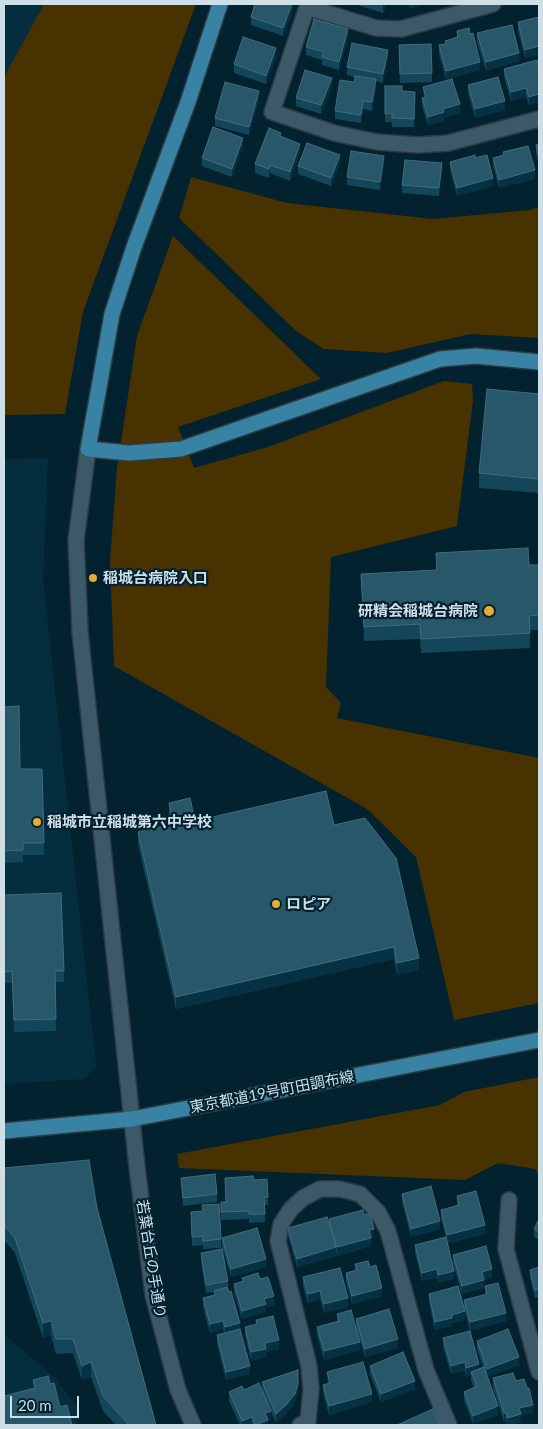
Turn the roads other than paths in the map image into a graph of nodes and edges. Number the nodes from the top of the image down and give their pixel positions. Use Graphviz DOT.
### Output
graph roads {
  1 [pos="220,4"];
  2 [pos="493,4"];
  3 [pos="539,119"];
  4 [pos="539,362"];
  5 [pos="88,449"];
  6 [pos="539,1040"];
  7 [pos="132,1119"];
  8 [pos="4,1131"];
  9 [pos="509,1200"];
  10 [pos="539,1372"];
  11 [pos="307,1424"];
  12 [pos="193,1425"];
  13 [pos="449,1425"];
  1 -- 5 [label="main road"];
  2 -- 3 [label="street"];
  4 -- 5 [label="main road"];
  5 -- 7 [label="street, 若葉台丘の手通り"];
  6 -- 7 [label="main road, 東京都道19号町田調布線"];
  7 -- 8 [label="main road, 東京都道19号町田調布線"];
  7 -- 12 [label="street, 若葉台丘の手通り"];
  9 -- 10 [label="street"];
  11 -- 13 [label="street"];
}
